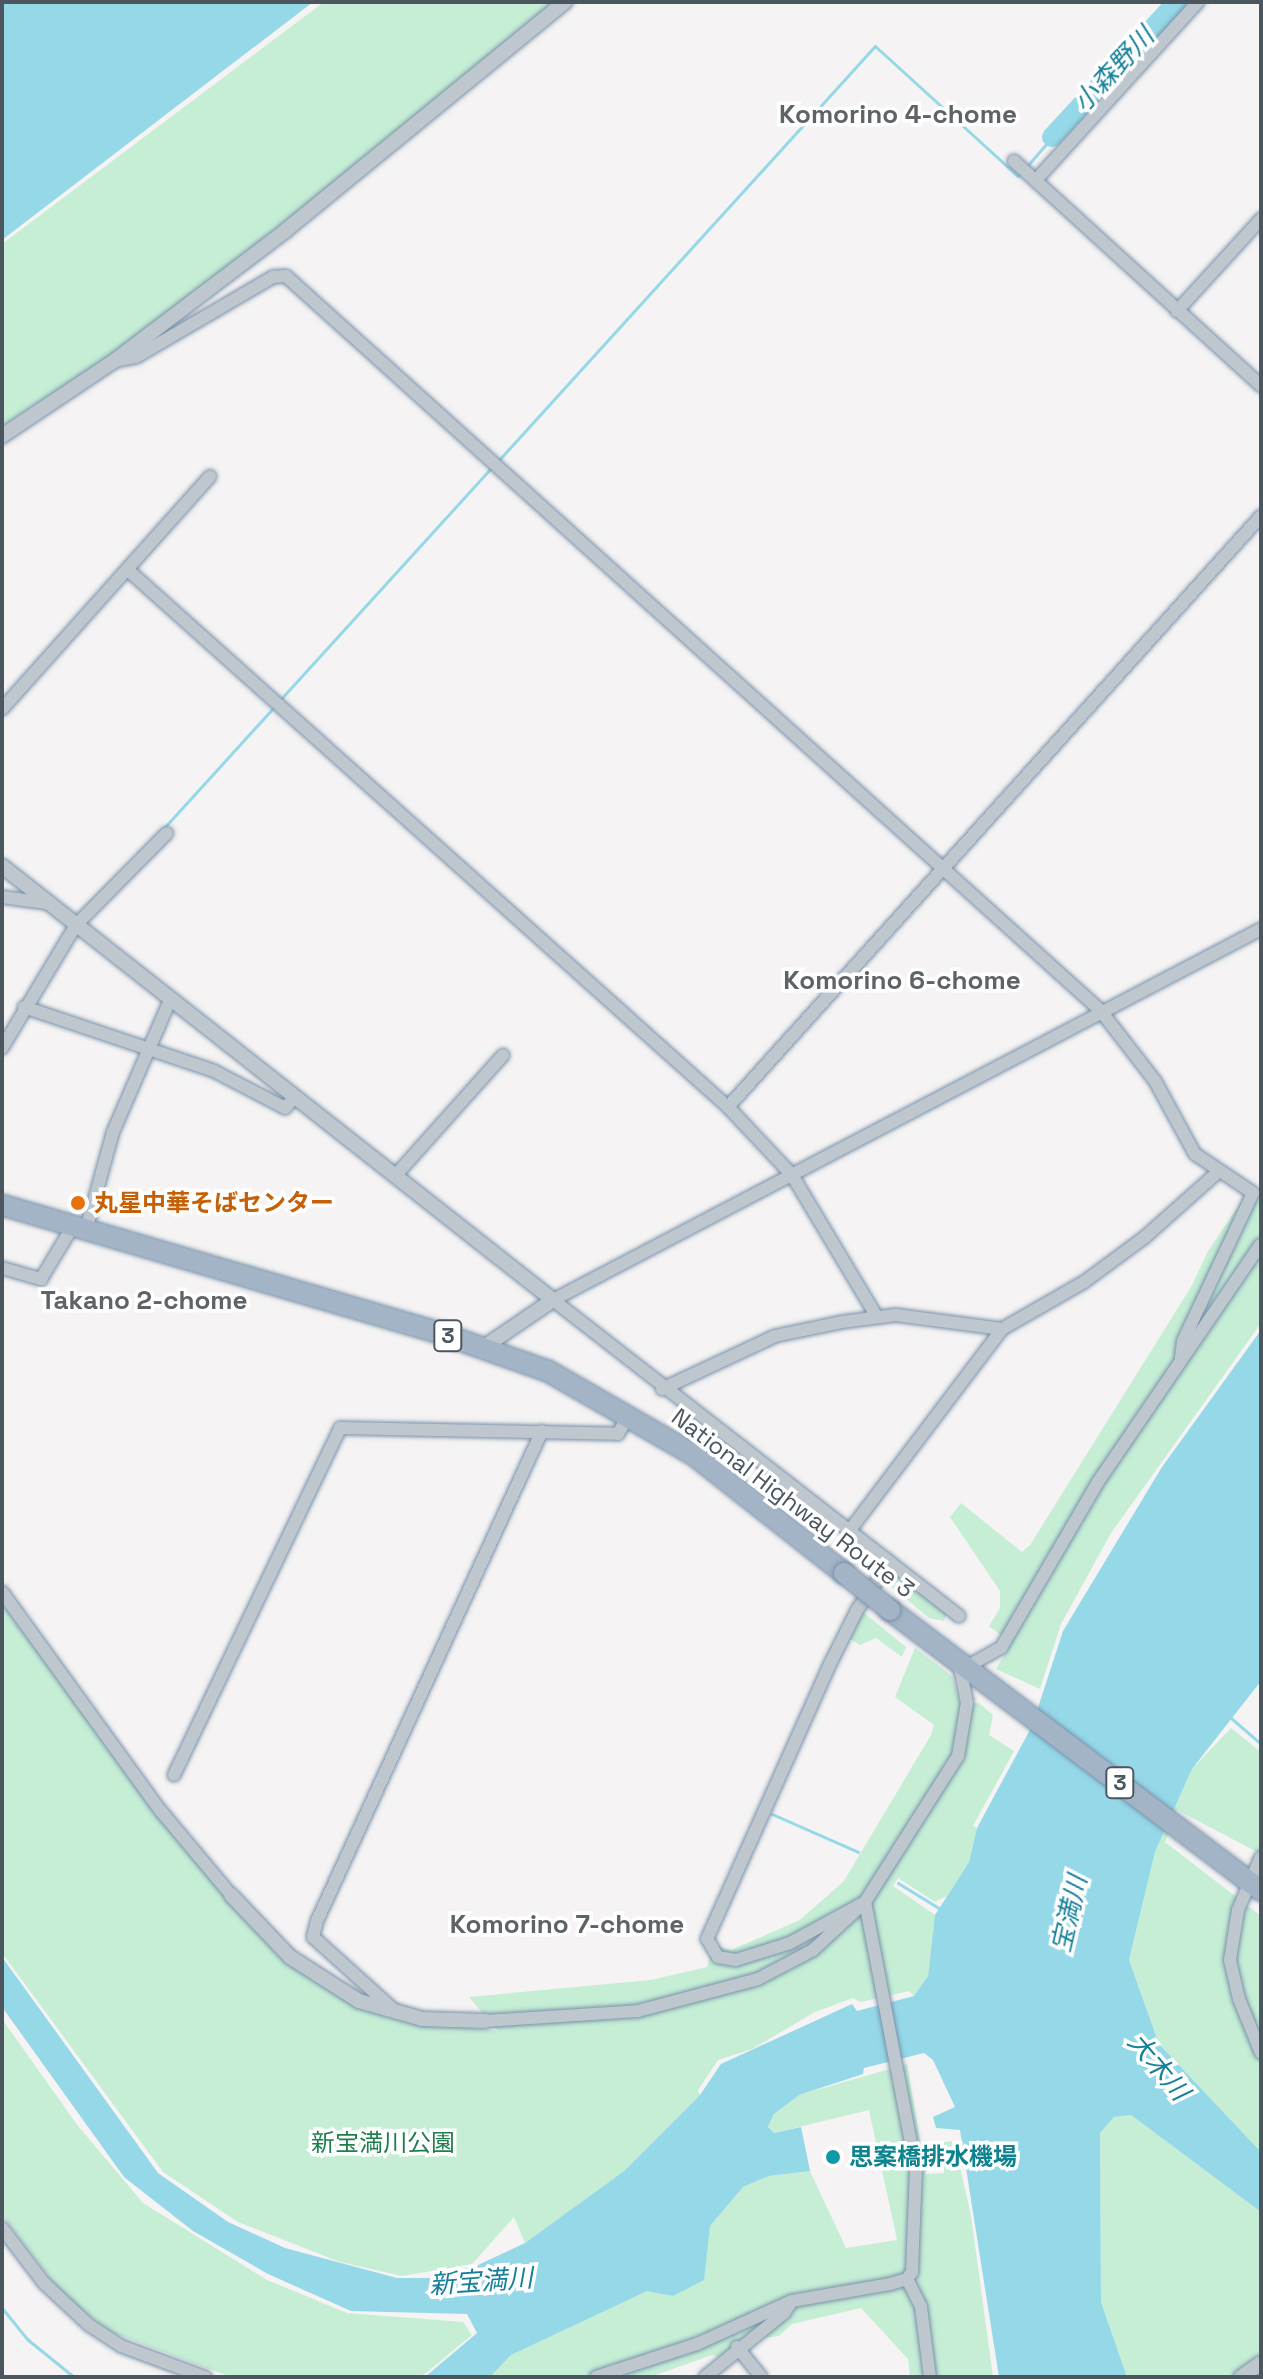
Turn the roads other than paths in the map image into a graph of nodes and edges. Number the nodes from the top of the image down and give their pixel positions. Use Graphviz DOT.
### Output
graph roads {
  1 [pos="565,2"];
  2 [pos="1198,2"];
  3 [pos="1014,161"];
  4 [pos="1036,180"];
  5 [pos="1261,219"];
  6 [pos="1177,311"];
  7 [pos="114,361"];
  8 [pos="1261,386"];
  9 [pos="2,436"];
  10 [pos="210,476"];
  11 [pos="1261,516"];
  12 [pos="128,570"];
  13 [pos="2,709"];
  14 [pos="167,833"];
  15 [pos="2,866"];
  16 [pos="943,866"];
  17 [pos="2,897"];
  18 [pos="47,903"];
  19 [pos="76,925"];
  20 [pos="1261,929"];
  21 [pos="171,998"];
  22 [pos="24,1007"];
  23 [pos="1100,1010"];
  24 [pos="2,1048"];
  25 [pos="149,1048"];
  26 [pos="503,1055"];
  27 [pos="295,1097"];
  28 [pos="728,1107"];
  29 [pos="1218,1172"];
  30 [pos="792,1175"];
  31 [pos="395,1176"];
  32 [pos="1261,1178"];
  33 [pos="1251,1188"];
  34 [pos="2,1205"];
  35 [pos="80,1228"];
  36 [pos="1261,1244"];
  37 [pos="2,1268"];
  38 [pos="553,1300"];
  39 [pos="877,1317"];
  40 [pos="1002,1329"];
  41 [pos="484,1347"];
  42 [pos="1181,1358"];
  43 [pos="662,1389"];
  44 [pos="629,1414"];
  45 [pos="542,1431"];
  46 [pos="850,1530"];
  47 [pos="890,1562"];
  48 [pos="2,1592"];
  49 [pos="959,1616"];
  50 [pos="963,1663"];
  51 [pos="174,1775"];
  52 [pos="1261,1857"];
  53 [pos="1254,1879"];
  54 [pos="231,1895"];
  55 [pos="865,1902"];
  56 [pos="400,2015"];
  57 [pos="485,2021"];
  58 [pos="1261,2053"];
  59 [pos="2,2228"];
  60 [pos="907,2279"];
  61 [pos="792,2301"];
  62 [pos="737,2347"];
  63 [pos="1261,2363"];
  64 [pos="205,2377"];
  65 [pos="596,2377"];
  66 [pos="705,2377"];
  67 [pos="761,2377"];
  68 [pos="930,2377"];
  69 [pos="1241,2377"];
  1 -- 7 [label="street"];
  2 -- 4 [label="street"];
  3 -- 4 [label="street"];
  4 -- 6 [label="street"];
  5 -- 6 [label="street"];
  6 -- 8 [label="street"];
  7 -- 9 [label="street"];
  7 -- 16 [label="street"];
  10 -- 12 [label="street"];
  11 -- 16 [label="street"];
  12 -- 13 [label="street"];
  12 -- 28 [label="street"];
  14 -- 19 [label="street"];
  15 -- 18 [label="street"];
  16 -- 23 [label="street"];
  16 -- 28 [label="street"];
  17 -- 18 [label="street"];
  18 -- 19 [label="street"];
  19 -- 21 [label="street"];
  19 -- 22 [label="street"];
  20 -- 23 [label="street"];
  21 -- 25 [label="street"];
  21 -- 27 [label="street"];
  22 -- 24 [label="street"];
  22 -- 25 [label="street"];
  23 -- 29 [label="street"];
  23 -- 30 [label="street"];
  25 -- 27 [label="street"];
  25 -- 35 [label="street"];
  26 -- 31 [label="street"];
  27 -- 31 [label="street"];
  28 -- 30 [label="street"];
  29 -- 33 [label="street"];
  29 -- 40 [label="street"];
  30 -- 38 [label="street"];
  30 -- 39 [label="street"];
  31 -- 38 [label="street"];
  32 -- 33 [label="street"];
  33 -- 42 [label="street"];
  34 -- 35 [label="highway, National Highway Route 3 / 3"];
  35 -- 37 [label="street"];
  35 -- 41 [label="highway, National Highway Route 3 / 3"];
  36 -- 42 [label="street"];
  38 -- 41 [label="street"];
  38 -- 43 [label="street"];
  39 -- 40 [label="street"];
  39 -- 43 [label="street"];
  40 -- 46 [label="street"];
  41 -- 44 [label="highway, National Highway Route 3 / 3"];
  42 -- 50 [label="street"];
  43 -- 46 [label="street"];
  44 -- 45 [label="street"];
  44 -- 50 [label="highway, National Highway Route 3 / 3, bridge"];
  45 -- 51 [label="street"];
  45 -- 56 [label="street"];
  46 -- 47 [label="street"];
  47 -- 49 [label="street"];
  47 -- 55 [label="street"];
  48 -- 54 [label="street"];
  50 -- 53 [label="highway, National Highway Route 3 / 3"];
  50 -- 55 [label="street"];
  52 -- 53 [label="street"];
  53 -- 58 [label="street"];
  54 -- 56 [label="street"];
  55 -- 57 [label="street"];
  55 -- 60 [label="street"];
  56 -- 57 [label="street"];
  59 -- 64 [label="street"];
  60 -- 61 [label="street"];
  60 -- 68 [label="street"];
  61 -- 62 [label="street"];
  61 -- 65 [label="street"];
  62 -- 66 [label="street"];
  62 -- 67 [label="street"];
  63 -- 69 [label="street"];
}
